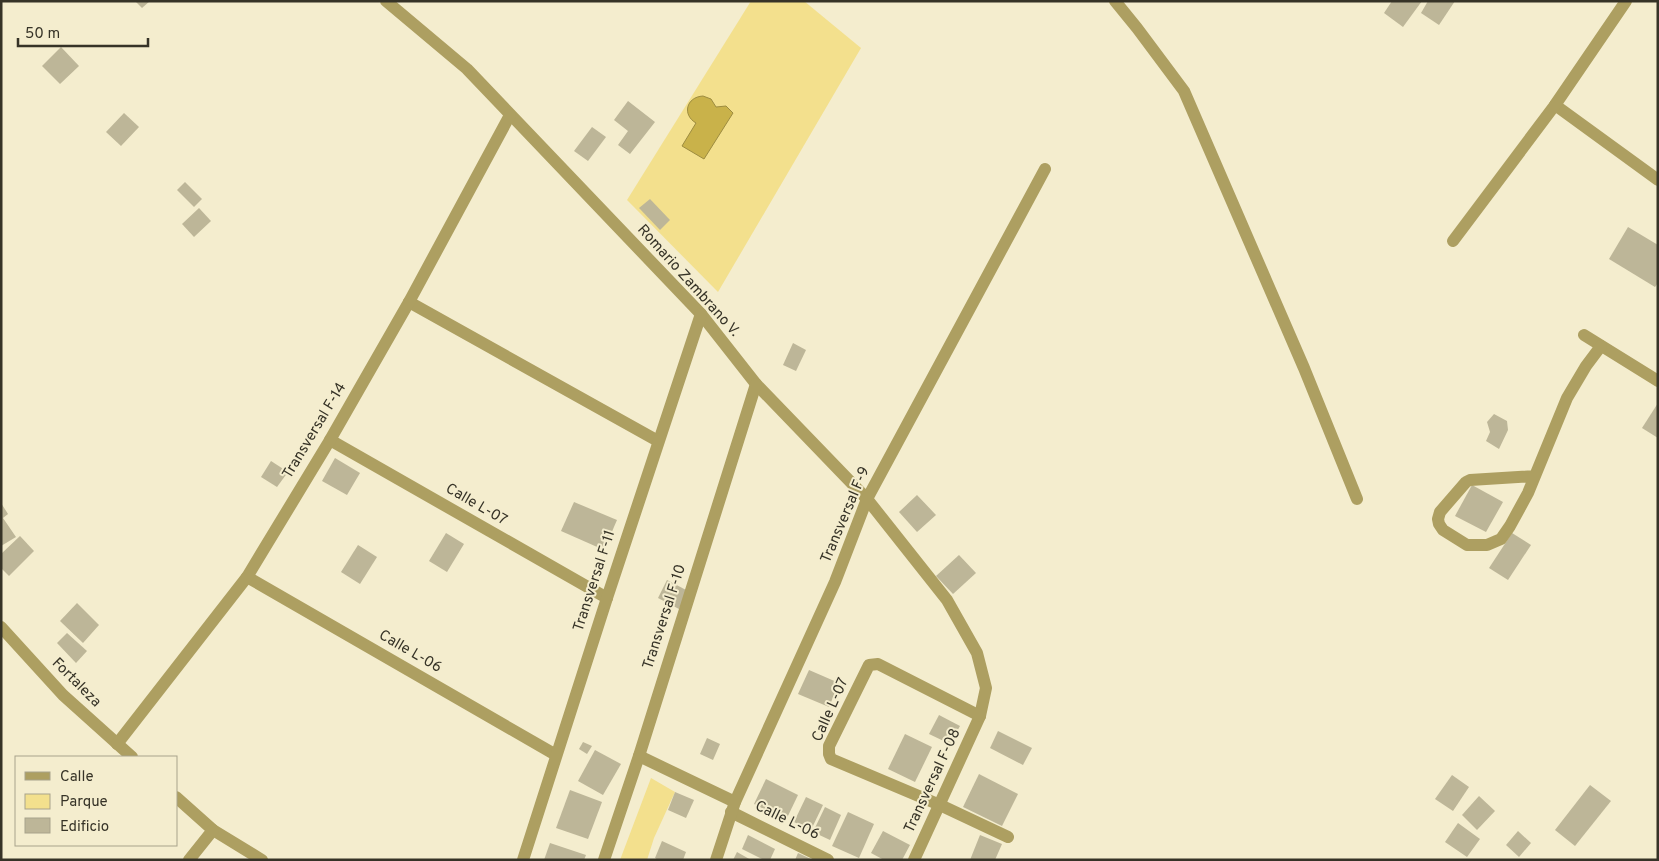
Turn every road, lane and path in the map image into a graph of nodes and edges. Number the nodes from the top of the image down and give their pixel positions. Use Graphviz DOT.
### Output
graph roads {
  1 [pos="386,1"];
  2 [pos="1115,1"];
  3 [pos="1626,1"];
  4 [pos="1555,104"];
  5 [pos="510,115"];
  6 [pos="1045,169"];
  7 [pos="1658,180"];
  8 [pos="1453,241"];
  9 [pos="409,302"];
  10 [pos="701,314"];
  11 [pos="1584,335"];
  12 [pos="1601,346"];
  13 [pos="1658,381"];
  14 [pos="756,384"];
  15 [pos="330,440"];
  16 [pos="658,441"];
  17 [pos="1535,476"];
  18 [pos="867,499"];
  19 [pos="1357,499"];
  20 [pos="247,577"];
  21 [pos="607,598"];
  22 [pos="947,600"];
  23 [pos="1,628"];
  24 [pos="980,716"];
  25 [pos="117,744"];
  26 [pos="556,755"];
  27 [pos="131,756"];
  28 [pos="639,756"];
  29 [pos="178,799"];
  30 [pos="940,805"];
  31 [pos="733,807"];
  32 [pos="213,830"];
  33 [pos="1008,837"];
  34 [pos="189,860"];
  35 [pos="262,860"];
  36 [pos="523,860"];
  37 [pos="604,860"];
  38 [pos="716,860"];
  39 [pos="828,860"];
  40 [pos="914,860"];
  1 -- 5 [label="street, Romario Zambrano V."];
  2 -- 19 [label="street"];
  3 -- 4 [label="street"];
  4 -- 7 [label="street"];
  4 -- 8 [label="street"];
  5 -- 9 [label="street, Transversal F-14"];
  5 -- 10 [label="street, Romario Zambrano V."];
  6 -- 18 [label="street, Transversal F-9"];
  9 -- 15 [label="street, Transversal F-14"];
  9 -- 16 [label="street"];
  10 -- 14 [label="street, Romario Zambrano V."];
  10 -- 16 [label="street, Transversal F-11"];
  11 -- 12 [label="street"];
  12 -- 13 [label="street"];
  12 -- 17 [label="street"];
  14 -- 18 [label="street, Romario Zambrano V."];
  14 -- 28 [label="street, Transversal F-10"];
  15 -- 20 [label="street, Transversal F-14"];
  15 -- 21 [label="street, Calle L-07"];
  16 -- 21 [label="street, Transversal F-11"];
  17 -- 17 [label="street"];
  18 -- 22 [label="street, Romario Zambrano V."];
  18 -- 31 [label="street, Transversal F-9"];
  20 -- 25 [label="street, Transversal F-14"];
  20 -- 26 [label="street, Calle L-06"];
  21 -- 26 [label="street, Transversal F-11"];
  22 -- 24 [label="street, Transversal F-08"];
  23 -- 25 [label="street, Fortaleza"];
  24 -- 30 [label="street, Transversal F-08"];
  24 -- 30 [label="street, Calle L-07"];
  25 -- 27 [label="street, Fortaleza"];
  26 -- 36 [label="street, Transversal F-11"];
  28 -- 31 [label="street, Calle L-06"];
  28 -- 37 [label="street, Transversal F-10"];
  29 -- 32 [label="street"];
  30 -- 33 [label="street, Calle L-07"];
  30 -- 40 [label="street, Transversal F-08"];
  31 -- 38 [label="street, Transversal F-9"];
  31 -- 39 [label="street, Calle L-06"];
  32 -- 34 [label="street"];
  32 -- 35 [label="street"];
}
